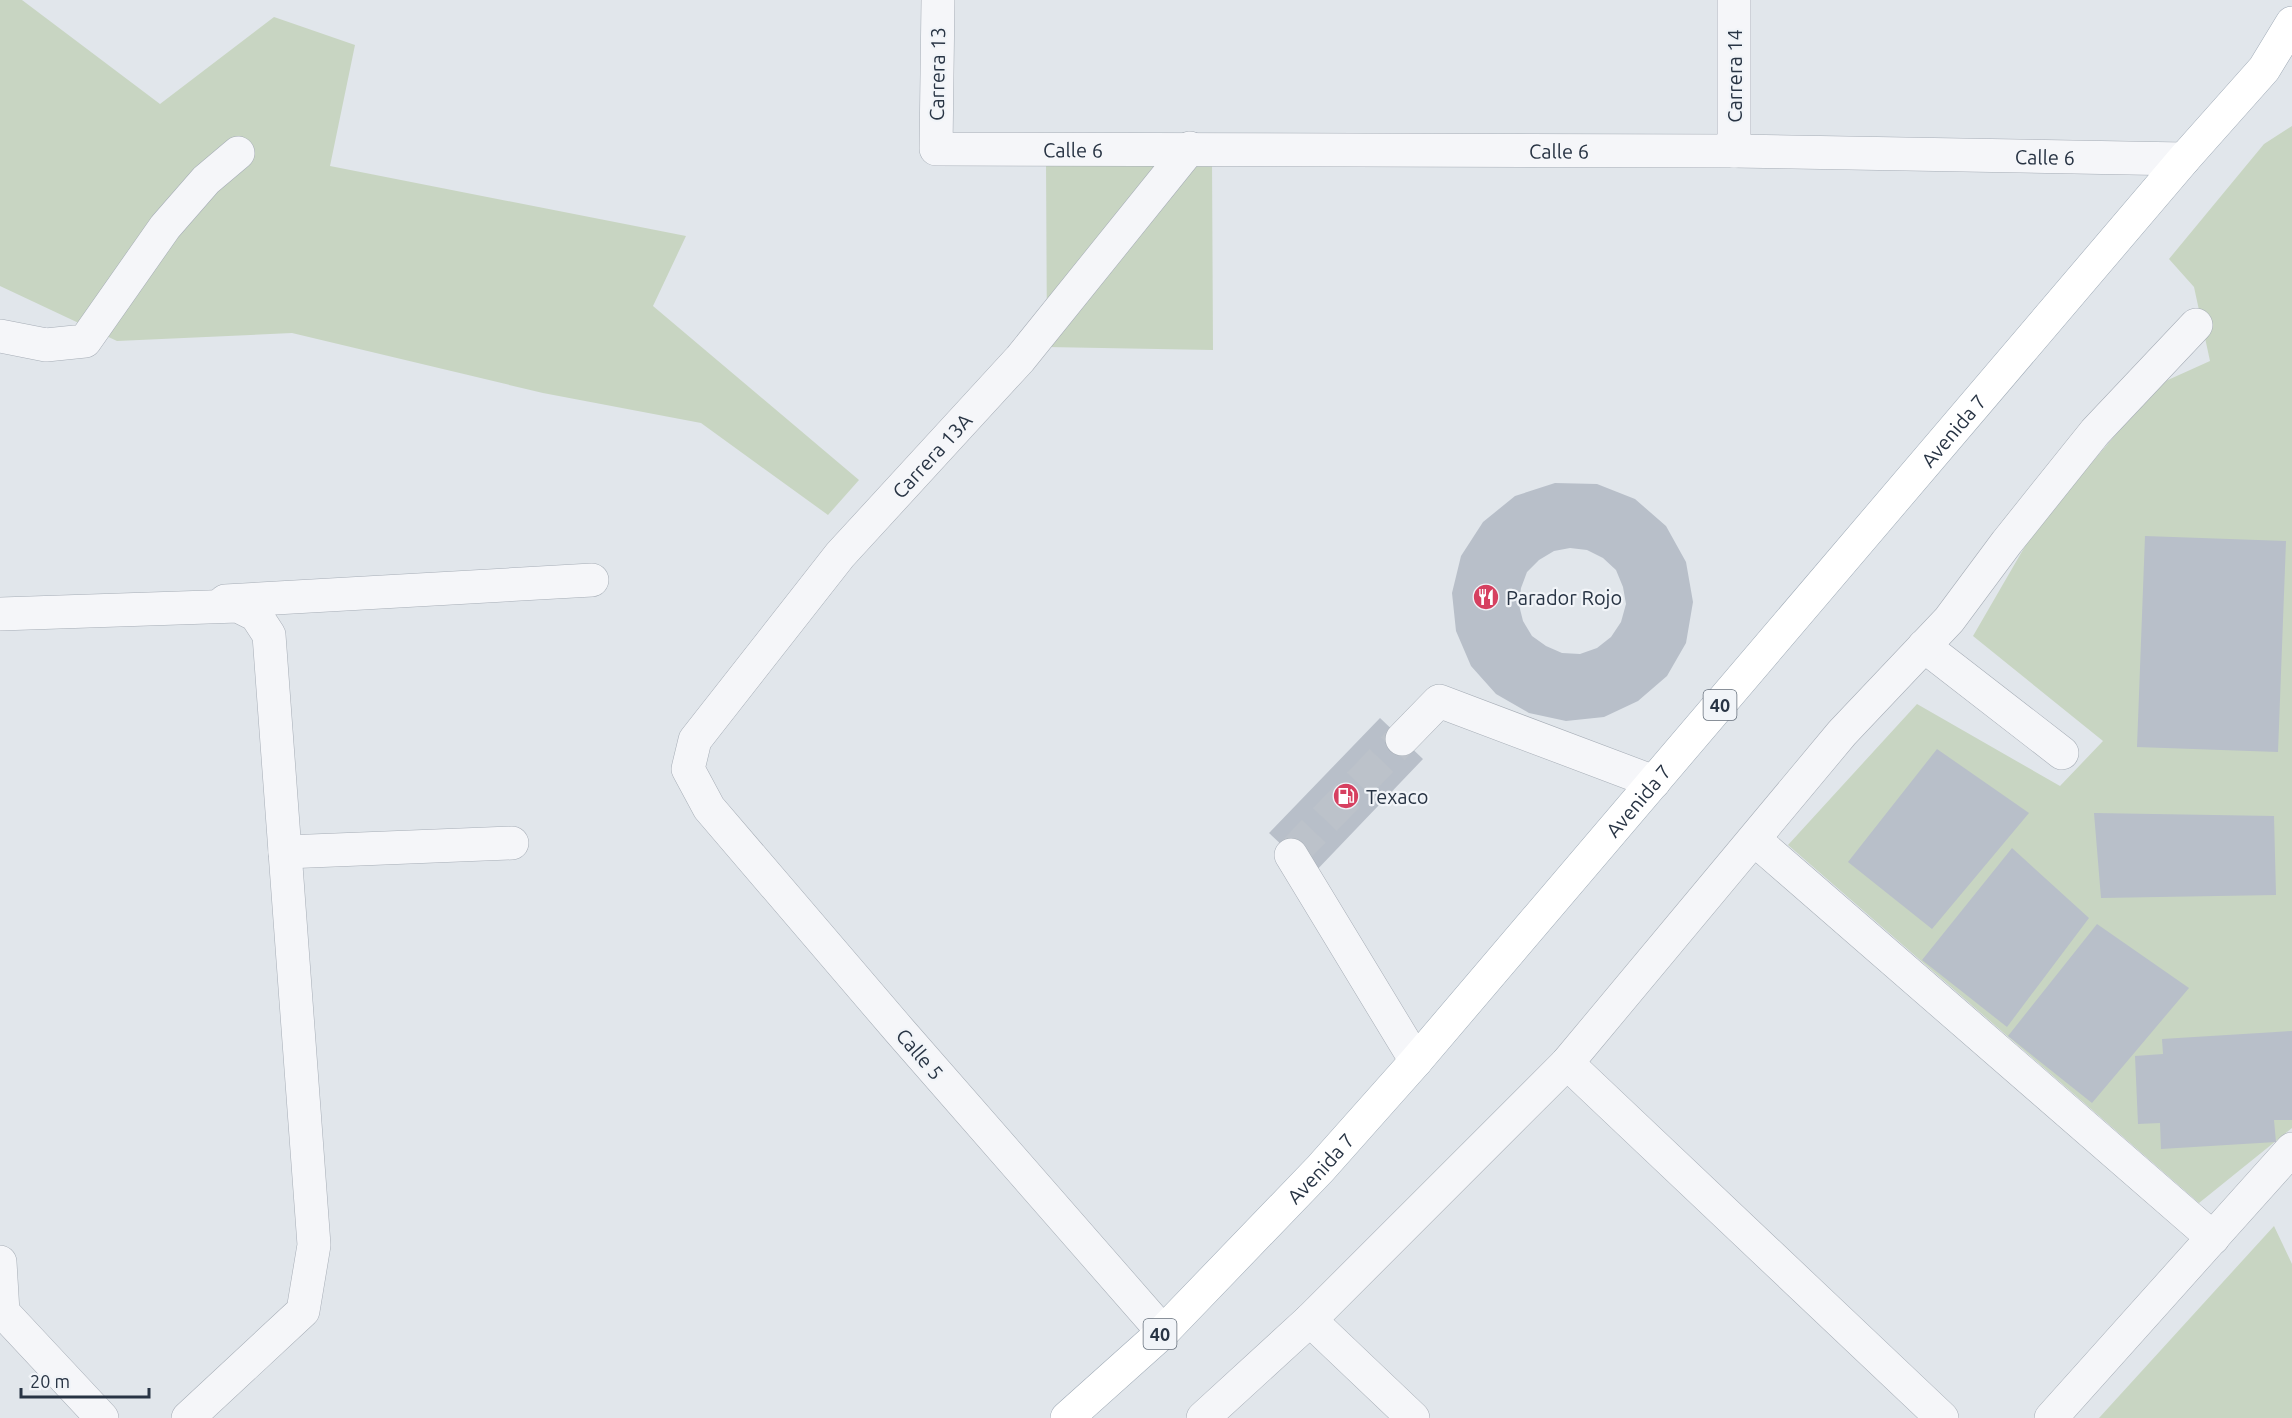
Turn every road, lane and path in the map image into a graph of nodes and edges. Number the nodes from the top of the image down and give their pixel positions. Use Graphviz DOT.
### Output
graph roads {
  1 [pos="938,0"];
  2 [pos="1734,0"];
  3 [pos="2292,23"];
  4 [pos="2292,51"];
  5 [pos="2264,69"];
  6 [pos="936,148"];
  7 [pos="1190,148"];
  8 [pos="1734,151"];
  9 [pos="238,153"];
  10 [pos="2184,159"];
  11 [pos="2196,325"];
  12 [pos="0,336"];
  13 [pos="592,580"];
  14 [pos="0,614"];
  15 [pos="1924,646"];
  16 [pos="1402,739"];
  17 [pos="2062,753"];
  18 [pos="688,768"];
  19 [pos="1654,782"];
  20 [pos="1755,840"];
  21 [pos="512,843"];
  22 [pos="285,852"];
  23 [pos="1291,855"];
  24 [pos="1416,1061"];
  25 [pos="1567,1063"];
  26 [pos="2292,1149"];
  27 [pos="2213,1238"];
  28 [pos="0,1262"];
  29 [pos="1,1312"];
  30 [pos="1310,1320"];
  31 [pos="1163,1332"];
  32 [pos="102,1418"];
  33 [pos="188,1418"];
  34 [pos="1067,1418"];
  35 [pos="1203,1418"];
  36 [pos="1413,1418"];
  37 [pos="1942,1418"];
  38 [pos="2051,1418"];
  1 -- 6 [label="street, Carrera 13"];
  2 -- 8 [label="street, Carrera 14"];
  3 -- 5 [label="main road"];
  4 -- 5 [label="main road"];
  5 -- 10 [label="main road, Avenida 7"];
  6 -- 7 [label="street, Calle 6"];
  7 -- 8 [label="street, Calle 6"];
  7 -- 18 [label="street, Carrera 13A"];
  8 -- 10 [label="street, Calle 6"];
  9 -- 12 [label="street"];
  10 -- 19 [label="main road, Avenida 7 / 40"];
  11 -- 15 [label="street"];
  13 -- 14 [label="street"];
  14 -- 22 [label="street"];
  15 -- 17 [label="street"];
  15 -- 20 [label="street"];
  16 -- 19 [label="street"];
  18 -- 31 [label="street, Calle 5"];
  19 -- 24 [label="main road, Avenida 7 / 40"];
  20 -- 25 [label="street"];
  20 -- 27 [label="street"];
  21 -- 22 [label="street"];
  22 -- 33 [label="street"];
  23 -- 24 [label="street"];
  24 -- 31 [label="main road, Avenida 7 / 40"];
  25 -- 30 [label="street"];
  25 -- 37 [label="street"];
  26 -- 27 [label="street"];
  27 -- 38 [label="street"];
  28 -- 29 [label="street"];
  29 -- 32 [label="street"];
  30 -- 35 [label="street"];
  30 -- 36 [label="street"];
  31 -- 34 [label="main road, Avenida 7 / 40"];
}
